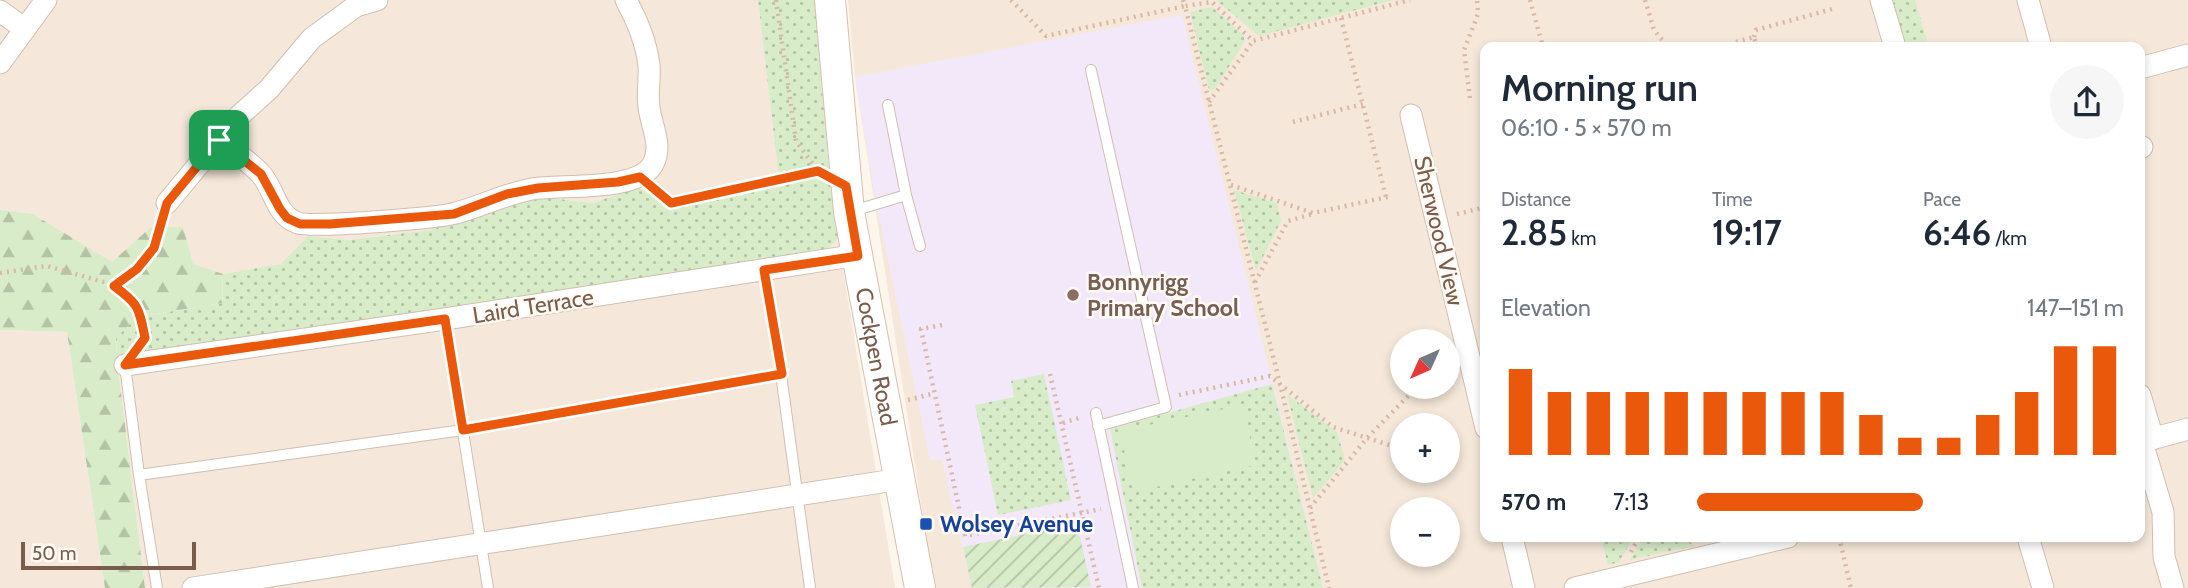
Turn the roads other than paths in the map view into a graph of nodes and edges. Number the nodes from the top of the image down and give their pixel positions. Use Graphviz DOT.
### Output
graph roads {
  1 [pos="46,0"];
  2 [pos="377,0"];
  3 [pos="626,0"];
  4 [pos="830,0"];
  5 [pos="1881,0"];
  6 [pos="2028,0"];
  7 [pos="354,3"];
  8 [pos="0,11"];
  9 [pos="25,30"];
  10 [pos="1894,42"];
  11 [pos="2040,42"];
  12 [pos="2188,55"];
  13 [pos="0,62"];
  14 [pos="2145,67"];
  15 [pos="1091,70"];
  16 [pos="888,105"];
  17 [pos="1411,115"];
  18 [pos="219,140"];
  19 [pos="906,195"];
  20 [pos="848,199"];
  21 [pos="167,203"];
  22 [pos="920,246"];
  23 [pos="858,256"];
  24 [pos="764,270"];
  25 [pos="445,319"];
  26 [pos="125,365"];
  27 [pos="782,374"];
  28 [pos="1480,403"];
  29 [pos="1096,413"];
  30 [pos="1098,426"];
  31 [pos="2188,429"];
  32 [pos="463,430"];
  33 [pos="2145,441"];
  34 [pos="139,475"];
  35 [pos="901,479"];
  36 [pos="798,496"];
  37 [pos="1513,542"];
  38 [pos="1772,542"];
  39 [pos="2029,542"];
  40 [pos="481,544"];
  41 [pos="1657,579"];
  42 [pos="157,588"];
  43 [pos="193,588"];
  44 [pos="488,588"];
  45 [pos="810,588"];
  46 [pos="920,588"];
  47 [pos="1133,588"];
  48 [pos="1524,588"];
  49 [pos="1575,588"];
  50 [pos="2043,588"];
  51 [pos="2173,588"];
  1 -- 9 [label="street"];
  2 -- 7 [label="street"];
  3 -- 18 [label="street"];
  4 -- 20 [label="main road, Cockpen Road"];
  5 -- 10 [label="street"];
  6 -- 11 [label="street"];
  7 -- 18 [label="street"];
  8 -- 9 [label="street"];
  9 -- 13 [label="street"];
  12 -- 14 [label="street"];
  15 -- 30 [label="lane"];
  16 -- 19 [label="lane"];
  17 -- 28 [label="street, Sherwood View"];
  18 -- 21 [label="street"];
  19 -- 20 [label="lane"];
  19 -- 22 [label="lane"];
  20 -- 23 [label="main road, Cockpen Road"];
  23 -- 24 [label="street, Laird Terrace"];
  23 -- 35 [label="main road, Cockpen Road"];
  24 -- 25 [label="street, Laird Terrace"];
  24 -- 27 [label="lane"];
  25 -- 26 [label="street, Laird Terrace"];
  25 -- 32 [label="lane"];
  26 -- 34 [label="lane"];
  27 -- 32 [label="lane"];
  27 -- 36 [label="lane"];
  29 -- 30 [label="lane"];
  30 -- 47 [label="lane"];
  31 -- 33 [label="street"];
  32 -- 34 [label="lane"];
  32 -- 40 [label="lane"];
  33 -- 51 [label="street"];
  34 -- 42 [label="lane"];
  35 -- 36 [label="street"];
  35 -- 46 [label="main road, Cockpen Road"];
  36 -- 40 [label="street"];
  36 -- 45 [label="lane"];
  37 -- 48 [label="street"];
  38 -- 41 [label="street"];
  39 -- 50 [label="street"];
  40 -- 43 [label="street"];
  40 -- 44 [label="lane"];
  41 -- 49 [label="street"];
}
